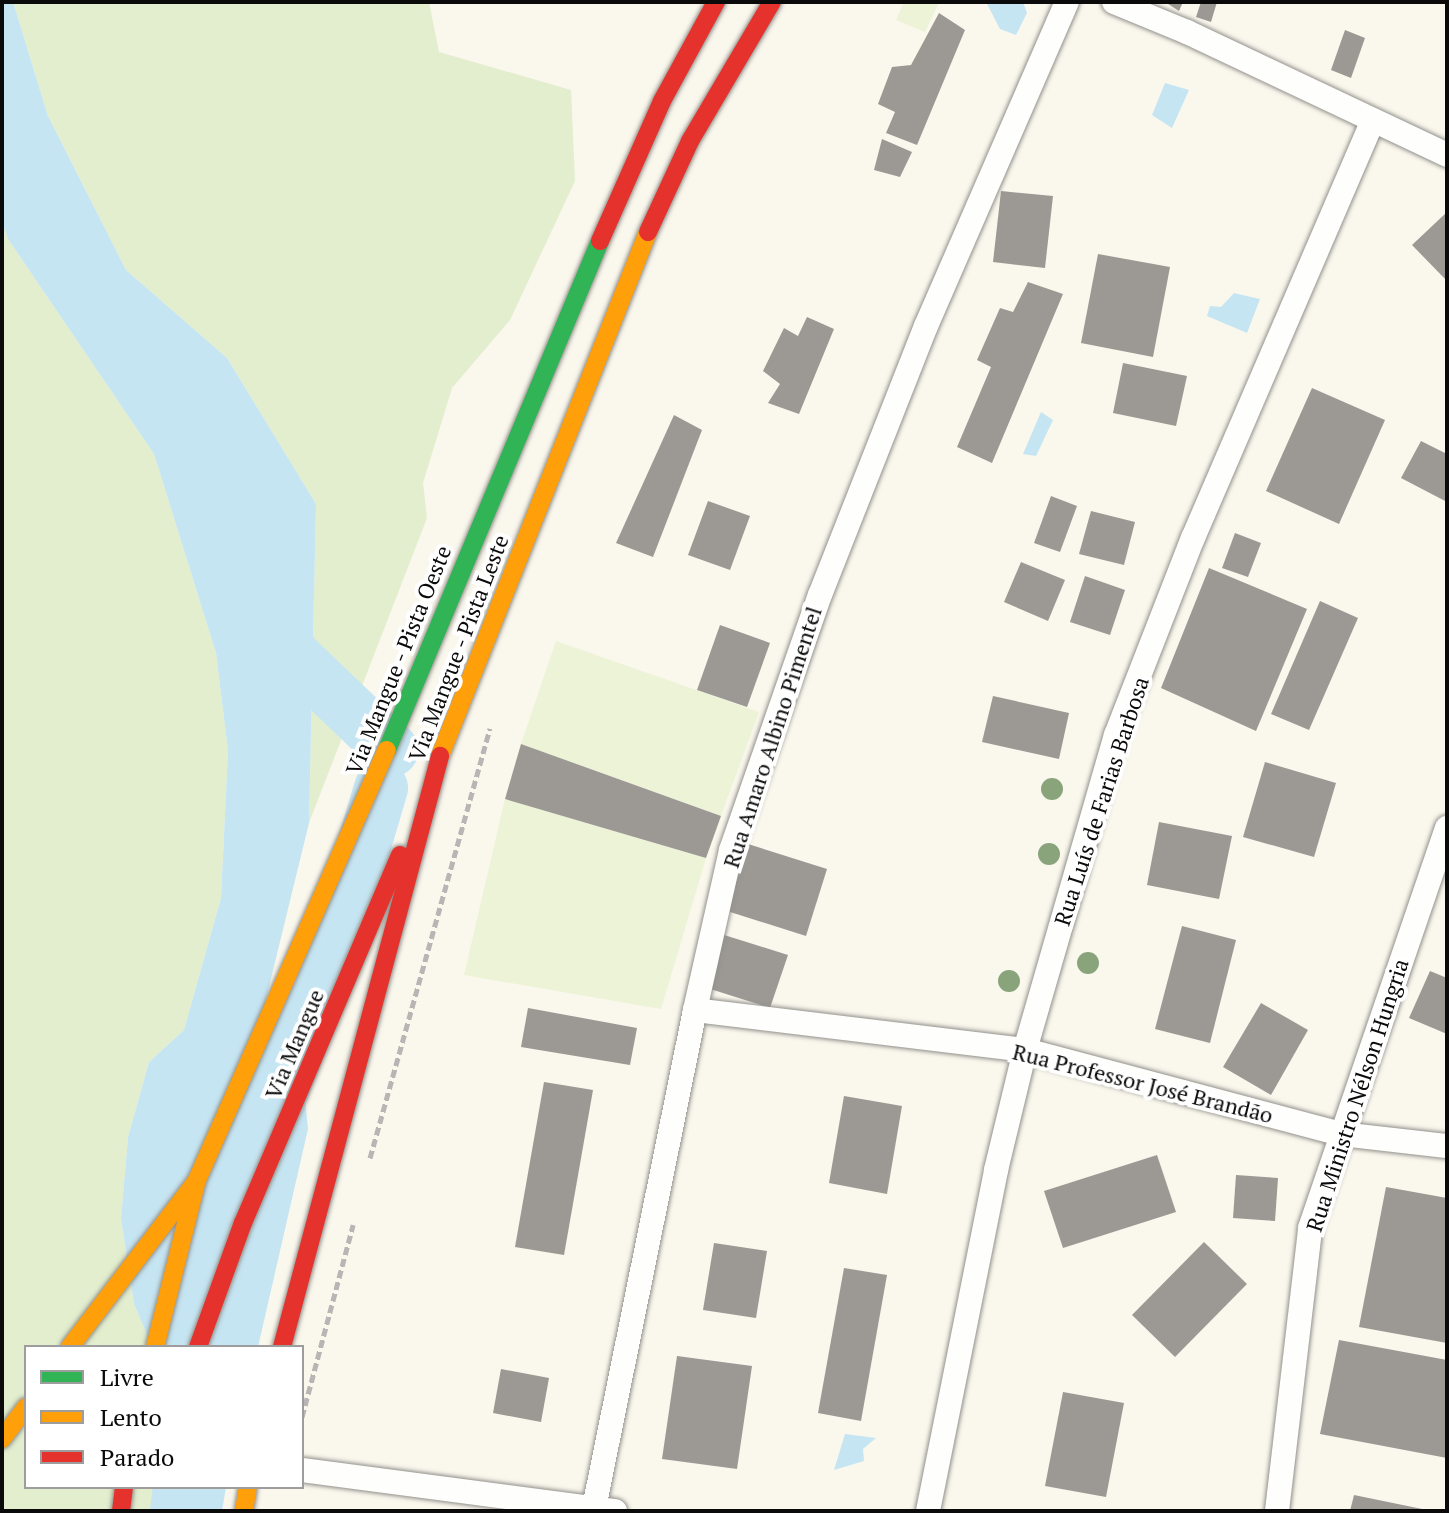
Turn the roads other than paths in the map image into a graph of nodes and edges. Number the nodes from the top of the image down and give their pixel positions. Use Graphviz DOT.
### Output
graph roads {
  1 [pos="716,2"];
  2 [pos="772,2"];
  3 [pos="1067,2"];
  4 [pos="1114,2"];
  5 [pos="1372,122"];
  6 [pos="1447,155"];
  7 [pos="438,761"];
  8 [pos="1447,828"];
  9 [pos="695,1010"];
  10 [pos="1025,1050"];
  11 [pos="1341,1134"];
  12 [pos="1447,1146"];
  13 [pos="197,1180"];
  14 [pos="72,1345"];
  15 [pos="156,1345"];
  16 [pos="199,1345"];
  17 [pos="283,1345"];
  18 [pos="24,1410"];
  19 [pos="2,1439"];
  20 [pos="304,1470"];
  21 [pos="124,1489"];
  22 [pos="131,1489"];
  23 [pos="248,1489"];
  24 [pos="604,1509"];
  25 [pos="119,1511"];
  26 [pos="244,1511"];
  27 [pos="928,1511"];
  28 [pos="1277,1511"];
  1 -- 13 [label="main road, Via Mangue - Pista Oeste"];
  2 -- 7 [label="main road, Via Mangue - Pista Leste"];
  3 -- 9 [label="street, Rua Amaro Albino Pimentel"];
  4 -- 5 [label="street"];
  5 -- 6 [label="street"];
  5 -- 10 [label="street, Rua Luís de Farias Barbosa"];
  7 -- 16 [label="main road, Via Mangue"];
  7 -- 17 [label="main road, Via Mangue - Pista Leste"];
  8 -- 11 [label="street, Rua Ministro Nélson Hungria"];
  9 -- 10 [label="street, Rua Professor José Brandão"];
  9 -- 24 [label="street, Rua Amaro Albino Pimentel"];
  10 -- 11 [label="street, Rua Professor José Brandão"];
  10 -- 27 [label="street, Rua Luís de Farias Barbosa"];
  11 -- 12 [label="street, Rua Professor José Brandão"];
  11 -- 28 [label="street, Rua Ministro Nélson Hungria"];
  13 -- 14 [label="main road"];
  13 -- 15 [label="main road, Via Mangue - Pista Oeste"];
  18 -- 19 [label="main road"];
  20 -- 24 [label="street"];
  21 -- 25 [label="main road"];
  22 -- 25 [label="main road"];
  23 -- 26 [label="main road"];
}
